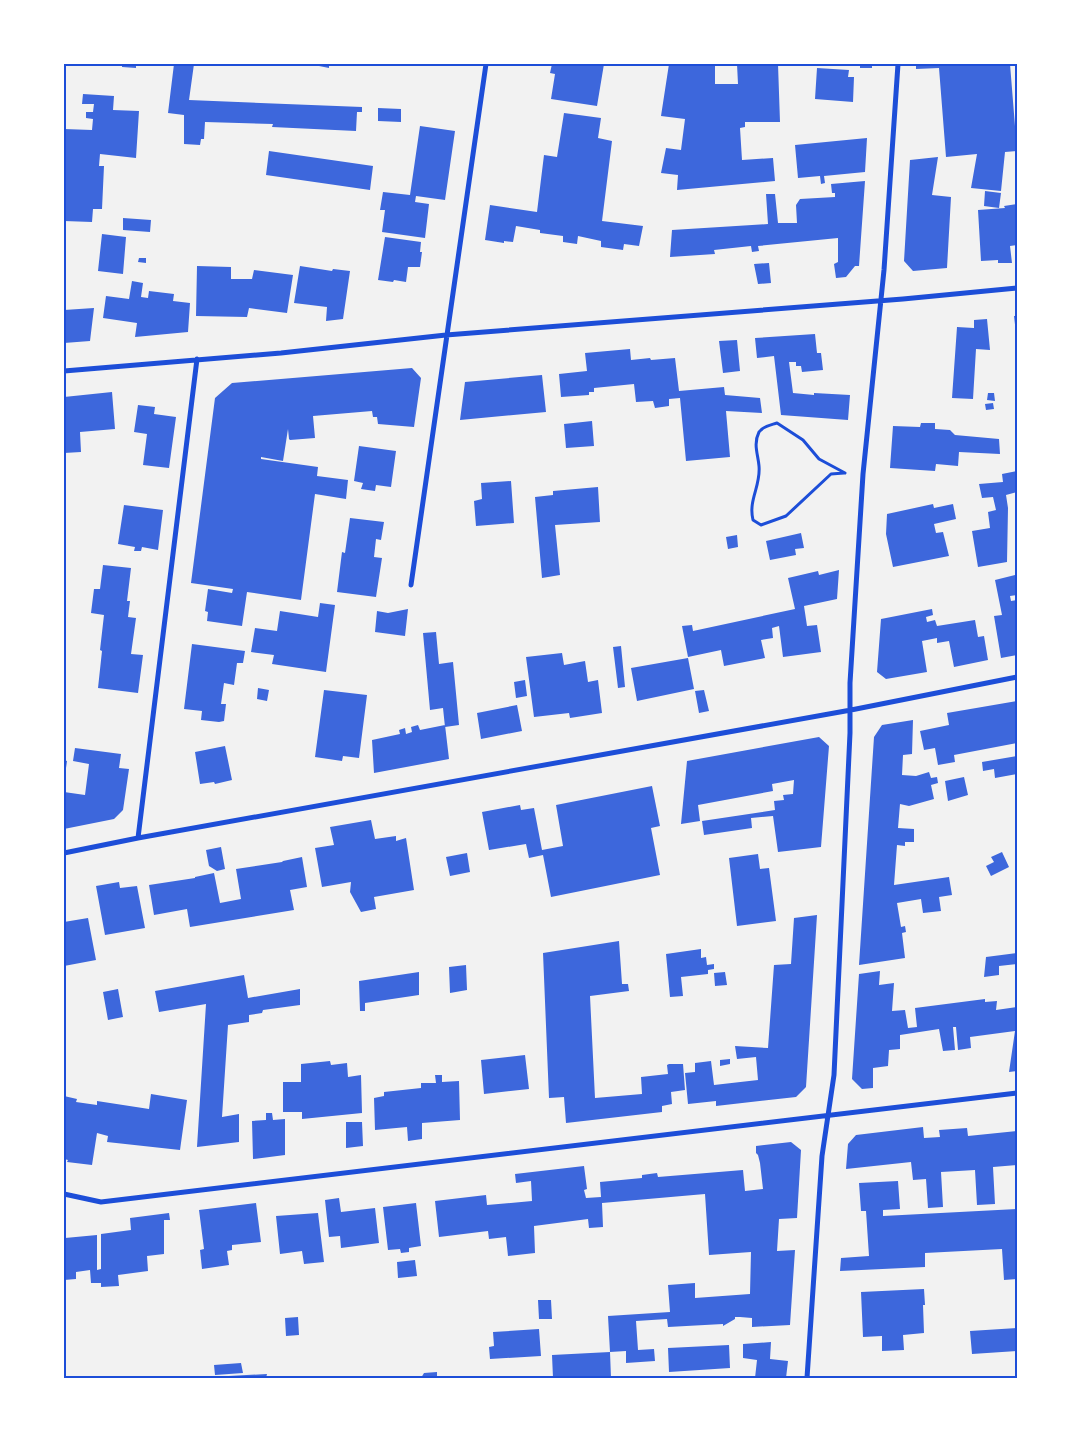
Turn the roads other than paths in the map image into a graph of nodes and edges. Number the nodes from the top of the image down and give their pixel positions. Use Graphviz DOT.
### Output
graph roads {
  1 [pos="486,64"];
  2 [pos="898,64"];
  3 [pos="1017,288"];
  4 [pos="880,301"];
  5 [pos="446,335"];
  6 [pos="197,359"];
  7 [pos="64,371"];
  8 [pos="411,585"];
  9 [pos="1017,677"];
  10 [pos="851,710"];
  11 [pos="138,838"];
  12 [pos="64,853"];
  13 [pos="1017,1093"];
  14 [pos="828,1116"];
  15 [pos="64,1194"];
  16 [pos="807,1378"];
  1 -- 5 [label="street"];
  2 -- 4 [label="street"];
  3 -- 4 [label="street"];
  4 -- 5 [label="street"];
  4 -- 10 [label="street"];
  5 -- 6 [label="street"];
  5 -- 8 [label="street"];
  6 -- 7 [label="street"];
  6 -- 11 [label="street"];
  9 -- 10 [label="street"];
  10 -- 11 [label="street"];
  10 -- 14 [label="street"];
  11 -- 12 [label="street"];
  13 -- 14 [label="street"];
  14 -- 15 [label="street"];
  14 -- 16 [label="street"];
}
